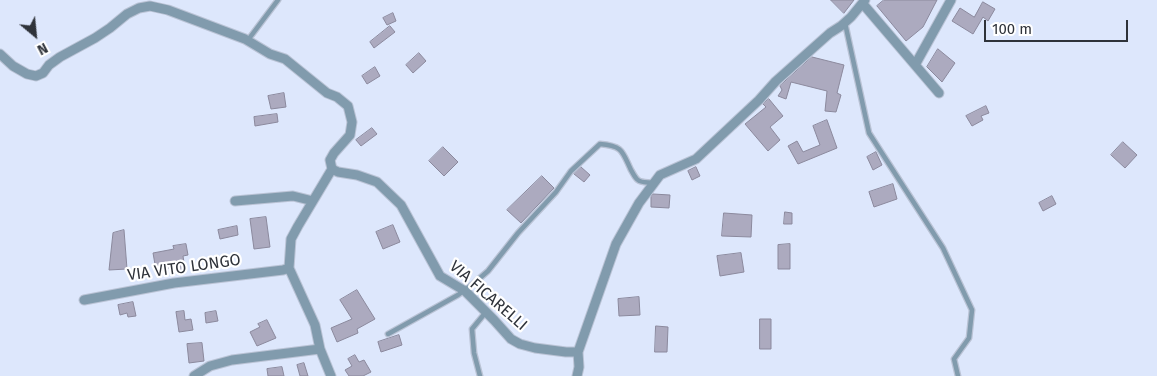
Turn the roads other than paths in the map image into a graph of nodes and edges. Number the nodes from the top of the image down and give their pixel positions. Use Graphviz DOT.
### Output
graph roads {
  1 [pos="278,0"];
  2 [pos="951,0"];
  3 [pos="864,2"];
  4 [pos="843,25"];
  5 [pos="248,40"];
  6 [pos="0,54"];
  7 [pos="915,65"];
  8 [pos="939,93"];
  9 [pos="332,169"];
  10 [pos="654,183"];
  11 [pos="236,201"];
  12 [pos="313,201"];
  13 [pos="289,268"];
  14 [pos="465,291"];
  15 [pos="84,300"];
  16 [pos="486,312"];
  17 [pos="388,334"];
  18 [pos="320,349"];
  19 [pos="578,352"];
  20 [pos="194,376"];
  21 [pos="331,376"];
  22 [pos="480,376"];
  23 [pos="577,376"];
  24 [pos="958,376"];
  1 -- 5 [label="lane"];
  2 -- 7 [label="street"];
  3 -- 4 [label="street"];
  3 -- 7 [label="street"];
  4 -- 10 [label="street"];
  4 -- 24 [label="lane"];
  5 -- 6 [label="street"];
  5 -- 9 [label="street"];
  7 -- 8 [label="street"];
  9 -- 12 [label="street"];
  9 -- 14 [label="street, VIA FICARELLI"];
  10 -- 14 [label="lane"];
  10 -- 19 [label="street"];
  11 -- 12 [label="street"];
  12 -- 13 [label="street"];
  13 -- 15 [label="street, VIA VITO LONGO"];
  13 -- 18 [label="street"];
  14 -- 16 [label="street, VIA FICARELLI"];
  14 -- 17 [label="lane"];
  16 -- 19 [label="street, VIA FICARELLI"];
  16 -- 22 [label="lane"];
  18 -- 20 [label="street"];
  18 -- 21 [label="street"];
  19 -- 23 [label="street"];
}
